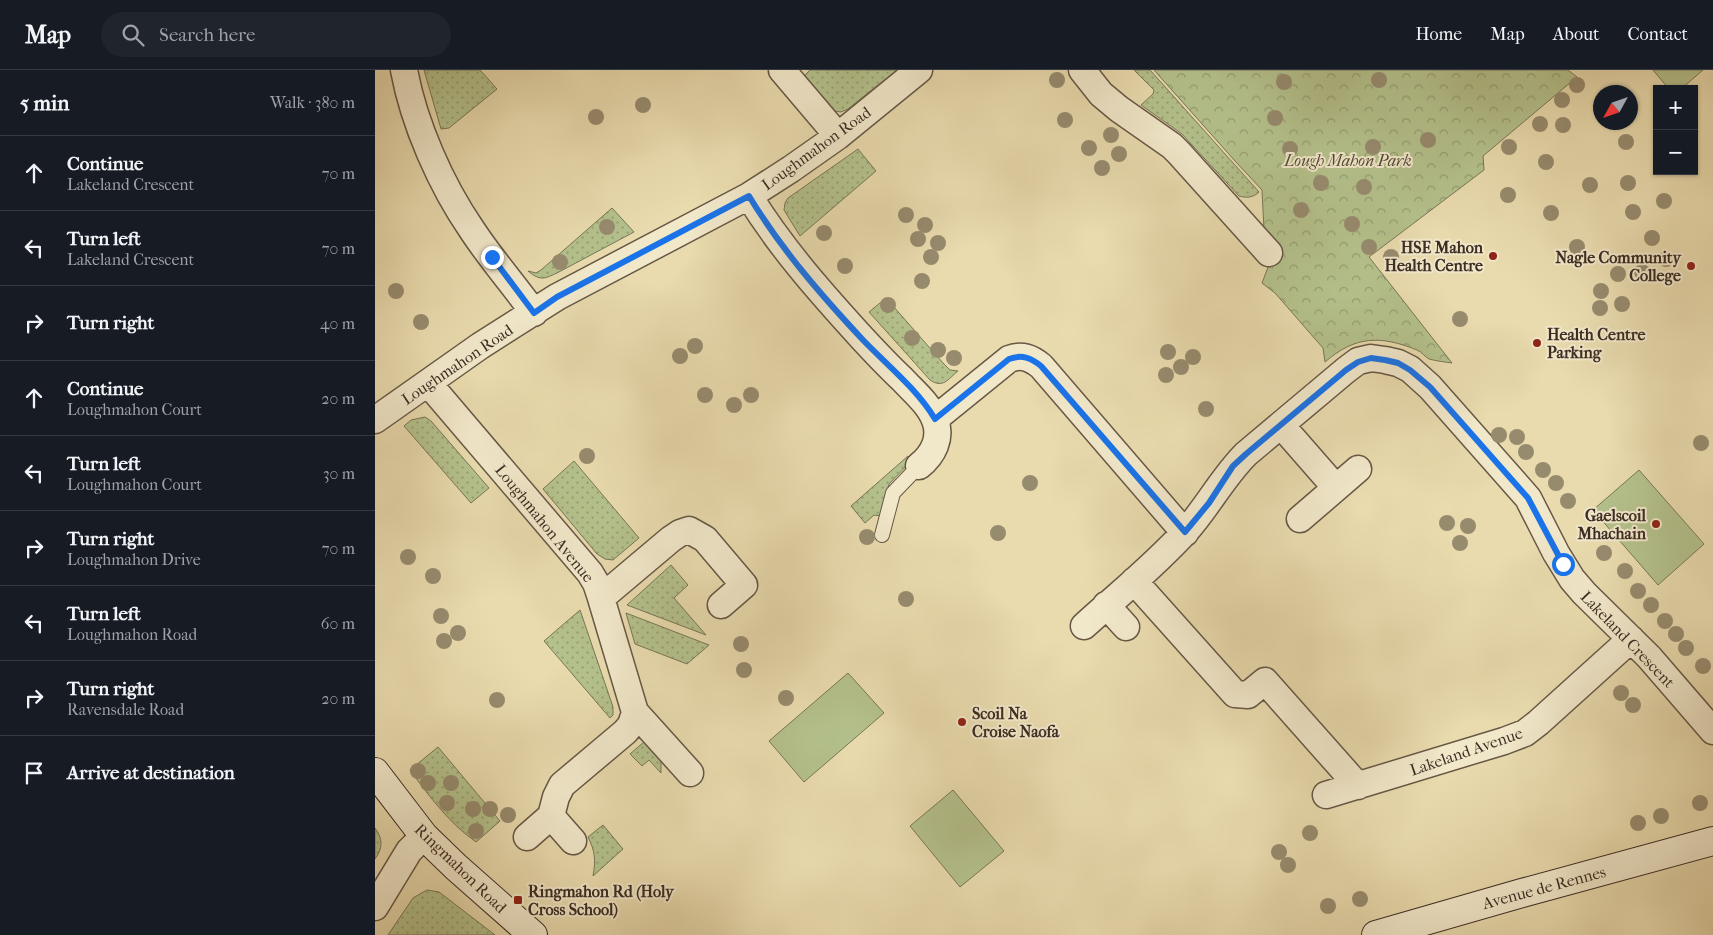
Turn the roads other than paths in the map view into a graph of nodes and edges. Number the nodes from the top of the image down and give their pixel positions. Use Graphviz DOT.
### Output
graph roads {
  1 [pos="404,70"];
  2 [pos="783,70"];
  3 [pos="919,70"];
  4 [pos="1082,70"];
  5 [pos="837,136"];
  6 [pos="749,196"];
  7 [pos="1269,253"];
  8 [pos="534,313"];
  9 [pos="428,383"];
  10 [pos="935,419"];
  11 [pos="375,420"];
  12 [pos="1281,425"];
  13 [pos="919,466"];
  14 [pos="1358,469"];
  15 [pos="1336,488"];
  16 [pos="1300,518"];
  17 [pos="1185,532"];
  18 [pos="882,535"];
  19 [pos="1134,581"];
  20 [pos="601,598"];
  21 [pos="721,605"];
  22 [pos="1107,605"];
  23 [pos="1084,626"];
  24 [pos="1126,627"];
  25 [pos="1631,639"];
  26 [pos="635,712"];
  27 [pos="1713,732"];
  28 [pos="375,772"];
  29 [pos="690,773"];
  30 [pos="1358,786"];
  31 [pos="1326,795"];
  32 [pos="551,816"];
  33 [pos="425,836"];
  34 [pos="527,837"];
  35 [pos="573,841"];
  36 [pos="1713,841"];
  37 [pos="375,907"];
  38 [pos="533,935"];
  39 [pos="1375,935"];
  1 -- 8 [label="street"];
  2 -- 5 [label="street"];
  3 -- 5 [label="street, Loughmahon Road"];
  4 -- 7 [label="street"];
  5 -- 6 [label="street, Loughmahon Road"];
  6 -- 8 [label="street, Loughmahon Road"];
  6 -- 10 [label="street"];
  8 -- 9 [label="street, Loughmahon Road"];
  9 -- 11 [label="street, Loughmahon Road"];
  9 -- 20 [label="street, Loughmahon Avenue"];
  10 -- 13 [label="street"];
  10 -- 17 [label="street"];
  12 -- 15 [label="street"];
  12 -- 17 [label="street, Lakeland Crescent"];
  12 -- 25 [label="street, Lakeland Crescent"];
  13 -- 18 [label="lane"];
  14 -- 15 [label="street"];
  15 -- 16 [label="street"];
  17 -- 19 [label="street, Lakeland Crescent"];
  19 -- 22 [label="street, Lakeland Crescent"];
  19 -- 30 [label="street"];
  20 -- 21 [label="street"];
  20 -- 26 [label="street, Loughmahon Avenue"];
  22 -- 23 [label="street, Lakeland Crescent"];
  22 -- 24 [label="street"];
  25 -- 27 [label="street, Lakeland Crescent"];
  25 -- 30 [label="street, Lakeland Avenue"];
  26 -- 29 [label="street"];
  26 -- 32 [label="street"];
  28 -- 33 [label="street, Ringmahon Road"];
  30 -- 31 [label="street, Lakeland Avenue"];
  32 -- 34 [label="street"];
  32 -- 35 [label="street"];
  33 -- 37 [label="street"];
  33 -- 38 [label="street, Ringmahon Road"];
  36 -- 39 [label="street, Avenue de Rennes"];
}
